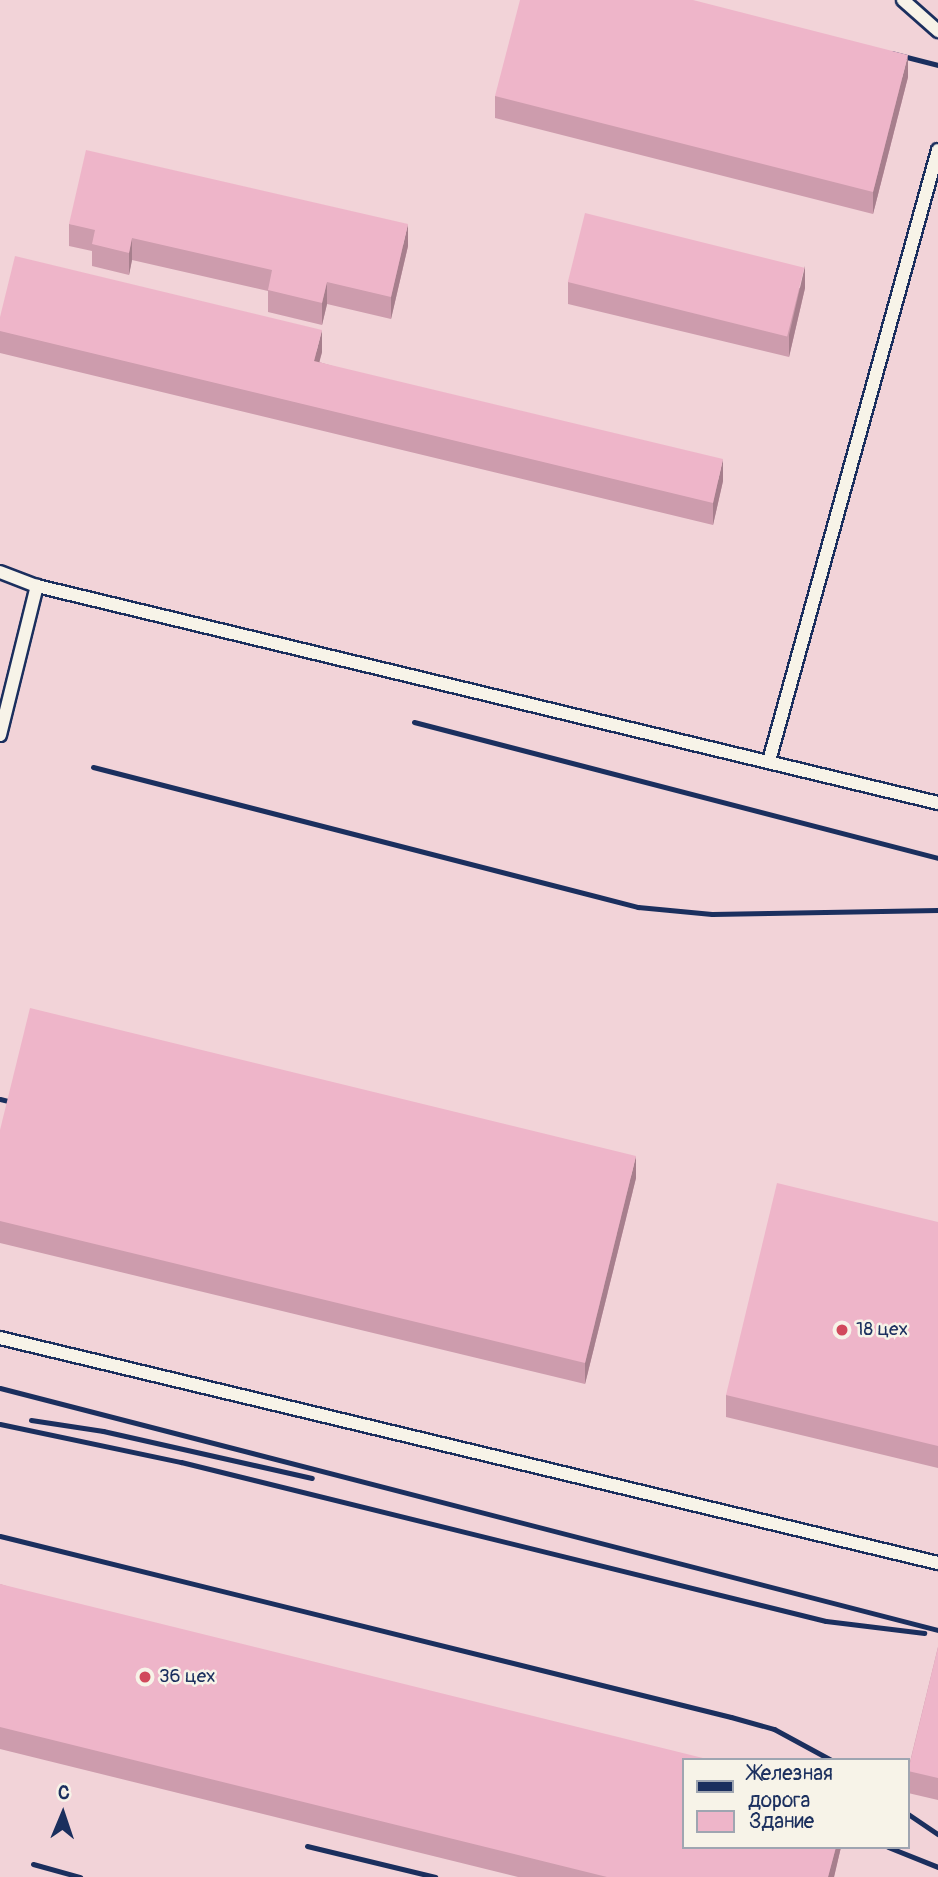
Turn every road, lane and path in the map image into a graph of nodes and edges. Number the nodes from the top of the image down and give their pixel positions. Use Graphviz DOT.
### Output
graph roads {
  1 [pos="903,0"];
  2 [pos="938,31"];
  3 [pos="938,150"];
  4 [pos="0,572"];
  5 [pos="37,586"];
  6 [pos="0,735"];
  7 [pos="769,761"];
  8 [pos="938,803"];
  9 [pos="0,1338"];
  10 [pos="938,1563"];
  1 -- 2 [label="lane"];
  3 -- 7 [label="lane"];
  4 -- 5 [label="lane"];
  5 -- 6 [label="lane"];
  5 -- 7 [label="lane"];
  7 -- 8 [label="lane"];
  9 -- 10 [label="lane"];
}
